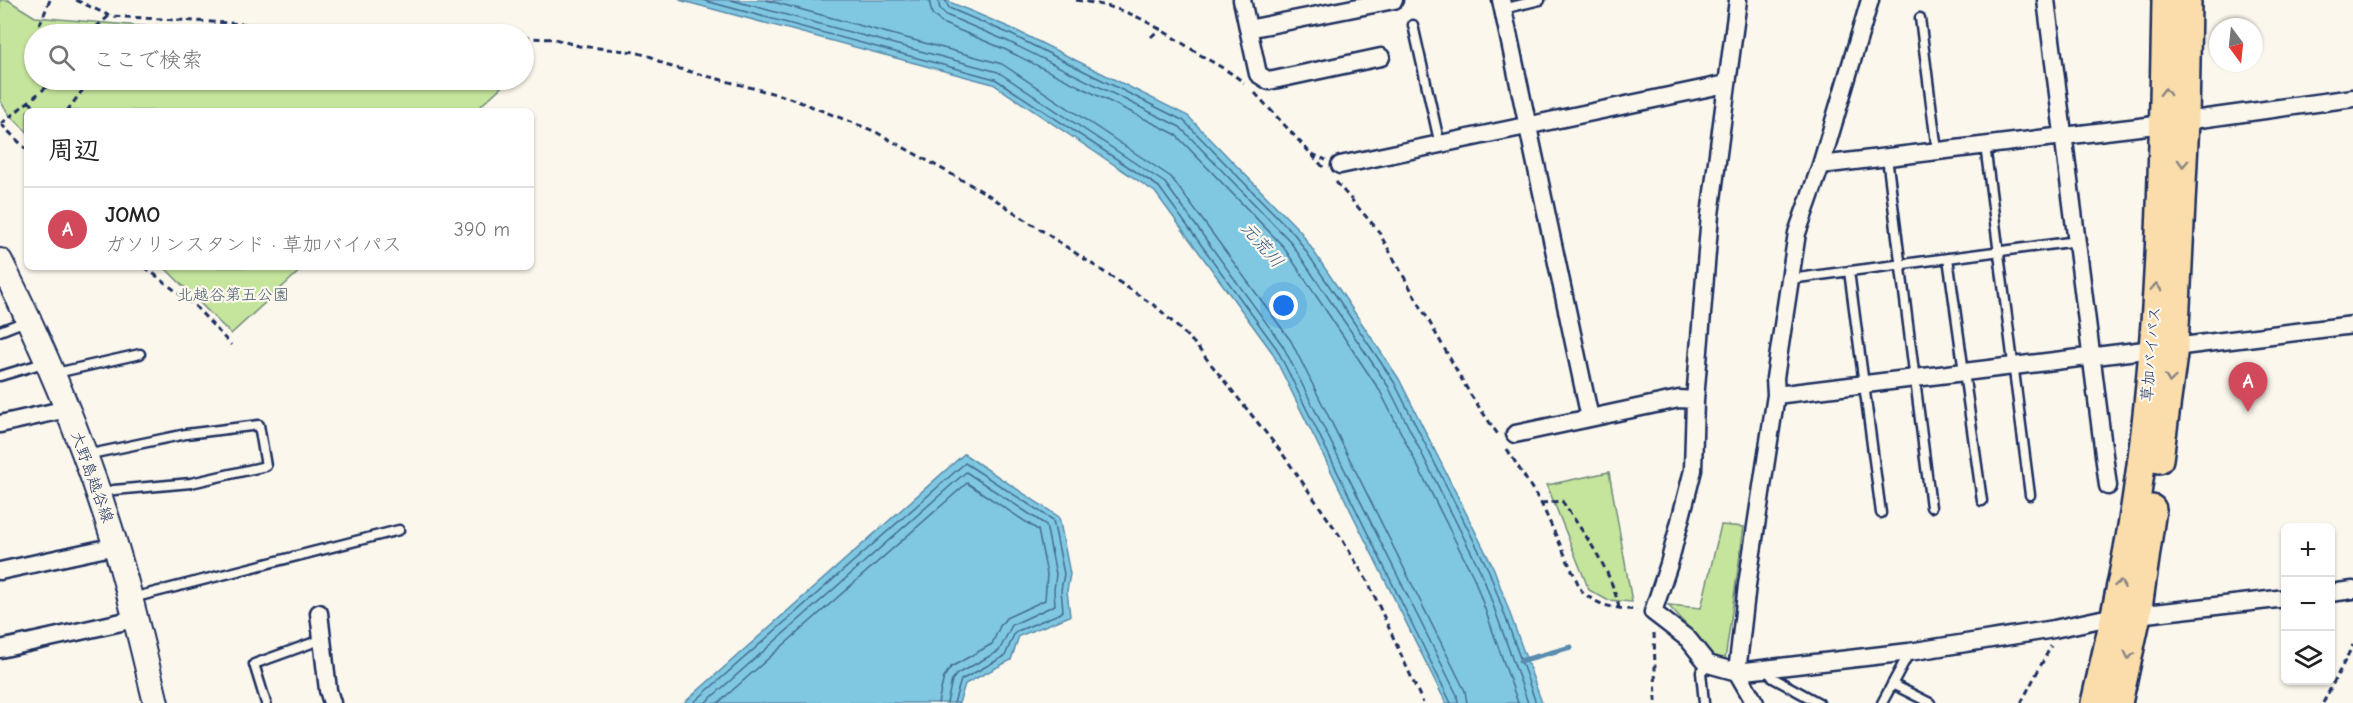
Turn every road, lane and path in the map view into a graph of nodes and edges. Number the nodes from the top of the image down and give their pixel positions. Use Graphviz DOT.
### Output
graph roads {
  1 [pos="50,0"];
  2 [pos="76,0"];
  3 [pos="1076,0"];
  4 [pos="1242,0"];
  5 [pos="1394,0"];
  6 [pos="1540,0"];
  7 [pos="1738,0"];
  8 [pos="1870,0"];
  9 [pos="2046,0"];
  10 [pos="2166,0"];
  11 [pos="2187,0"];
  12 [pos="1502,4"];
  13 [pos="110,16"];
  14 [pos="1920,18"];
  15 [pos="40,24"];
  16 [pos="100,24"];
  17 [pos="245,24"];
  18 [pos="1413,26"];
  19 [pos="1161,28"];
  20 [pos="1248,29"];
  21 [pos="1150,37"];
  22 [pos="534,38"];
  23 [pos="1381,57"];
  24 [pos="1726,84"];
  25 [pos="43,90"];
  26 [pos="83,90"];
  27 [pos="2353,98"];
  28 [pos="29,102"];
  29 [pos="37,108"];
  30 [pos="70,108"];
  31 [pos="1,123"];
  32 [pos="2175,123"];
  33 [pos="1528,127"];
  34 [pos="2063,136"];
  35 [pos="1441,145"];
  36 [pos="1985,146"];
  37 [pos="24,147"];
  38 [pos="1937,151"];
  39 [pos="1887,157"];
  40 [pos="1340,165"];
  41 [pos="1821,165"];
  42 [pos="2078,241"];
  43 [pos="1999,251"];
  44 [pos="1948,258"];
  45 [pos="0,262"];
  46 [pos="1900,264"];
  47 [pos="149,270"];
  48 [pos="1849,271"];
  49 [pos="1790,279"];
  50 [pos="28,320"];
  51 [pos="2353,325"];
  52 [pos="0,331"];
  53 [pos="231,345"];
  54 [pos="2164,348"];
  55 [pos="140,354"];
  56 [pos="2093,356"];
  57 [pos="2013,366"];
  58 [pos="50,368"];
  59 [pos="1964,372"];
  60 [pos="0,376"];
  61 [pos="1915,378"];
  62 [pos="1865,384"];
  63 [pos="1776,395"];
  64 [pos="1695,400"];
  65 [pos="67,409"];
  66 [pos="1590,418"];
  67 [pos="0,424"];
  68 [pos="1515,434"];
  69 [pos="85,455"];
  70 [pos="2108,486"];
  71 [pos="99,493"];
  72 [pos="2030,495"];
  73 [pos="1982,501"];
  74 [pos="1541,503"];
  75 [pos="1931,507"];
  76 [pos="1881,513"];
  77 [pos="399,530"];
  78 [pos="116,546"];
  79 [pos="0,571"];
  80 [pos="2353,590"];
  81 [pos="2335,592"];
  82 [pos="2281,599"];
  83 [pos="1619,608"];
  84 [pos="133,609"];
  85 [pos="1653,612"];
  86 [pos="319,613"];
  87 [pos="2126,616"];
  88 [pos="2054,629"];
  89 [pos="323,639"];
  90 [pos="2353,645"];
  91 [pos="0,649"];
  92 [pos="1909,652"];
  93 [pos="1708,664"];
  94 [pos="1765,668"];
  95 [pos="1737,672"];
  96 [pos="1892,684"];
  97 [pos="156,703"];
  98 [pos="266,703"];
  99 [pos="332,703"];
  100 [pos="1423,703"];
  101 [pos="1656,703"];
  102 [pos="1704,703"];
  103 [pos="1755,703"];
  104 [pos="1819,703"];
  105 [pos="1882,703"];
  106 [pos="1930,703"];
  107 [pos="2021,703"];
  108 [pos="2095,703"];
  109 [pos="2118,703"];
  110 [pos="2323,703"];
  1 -- 15 [label="path"];
  2 -- 13 [label="path"];
  3 -- 19 [label="path"];
  4 -- 20 [label="street"];
  5 -- 20 [label="street"];
  6 -- 12 [label="lane"];
  7 -- 24 [label="street"];
  8 -- 41 [label="street"];
  9 -- 34 [label="street"];
  32 -- 10 [label="highway, 草加バイパス, one-way"];
  11 -- 32 [label="highway, 草加バイパス"];
  12 -- 33 [label="street"];
  13 -- 16 [label="path"];
  13 -- 17 [label="path"];
  14 -- 38 [label="lane"];
  18 -- 35 [label="lane"];
  19 -- 21 [label="path"];
  19 -- 74 [label="path"];
  20 -- 23 [label="street"];
  22 -- 100 [label="path"];
  24 -- 33 [label="street"];
  24 -- 64 [label="street"];
  25 -- 28 [label="path"];
  26 -- 30 [label="path"];
  27 -- 32 [label="street"];
  28 -- 29 [label="path"];
  28 -- 31 [label="path"];
  31 -- 37 [label="path"];
  32 -- 34 [label="street"];
  32 -- 54 [label="highway, 草加バイパス"];
  33 -- 35 [label="street"];
  33 -- 66 [label="street"];
  34 -- 36 [label="street"];
  34 -- 42 [label="street"];
  35 -- 40 [label="street"];
  36 -- 38 [label="street"];
  36 -- 43 [label="lane"];
  38 -- 39 [label="street"];
  39 -- 41 [label="street"];
  39 -- 46 [label="lane"];
  41 -- 49 [label="street"];
  42 -- 43 [label="lane"];
  42 -- 56 [label="street"];
  43 -- 44 [label="lane"];
  43 -- 57 [label="lane"];
  44 -- 46 [label="lane"];
  44 -- 59 [label="lane"];
  45 -- 50 [label="main road, 大野島越谷線"];
  46 -- 48 [label="lane"];
  46 -- 61 [label="lane"];
  47 -- 53 [label="path"];
  48 -- 49 [label="lane"];
  48 -- 62 [label="lane"];
  49 -- 63 [label="street"];
  50 -- 52 [label="lane"];
  50 -- 58 [label="main road, 大野島越谷線"];
  51 -- 54 [label="street"];
  54 -- 56 [label="street"];
  54 -- 87 [label="highway, 草加バイパス"];
  55 -- 58 [label="lane"];
  56 -- 57 [label="street"];
  56 -- 70 [label="street"];
  57 -- 59 [label="street"];
  57 -- 72 [label="lane"];
  58 -- 60 [label="lane"];
  58 -- 65 [label="main road, 大野島越谷線"];
  59 -- 61 [label="street"];
  59 -- 73 [label="lane"];
  61 -- 62 [label="street"];
  61 -- 75 [label="lane"];
  62 -- 63 [label="street"];
  62 -- 76 [label="lane"];
  63 -- 95 [label="street"];
  64 -- 66 [label="street"];
  64 -- 85 [label="street"];
  65 -- 67 [label="street"];
  65 -- 69 [label="main road, 大野島越谷線"];
  66 -- 68 [label="street"];
  69 -- 71 [label="main road, 大野島越谷線"];
  69 -- 71 [label="lane"];
  71 -- 78 [label="main road, 大野島越谷線"];
  74 -- 83 [label="path"];
  74 -- 83 [label="path"];
  77 -- 84 [label="lane"];
  78 -- 79 [label="street"];
  78 -- 84 [label="main road, 大野島越谷線"];
  80 -- 81 [label="street"];
  82 -- 87 [label="street"];
  83 -- 85 [label="path"];
  84 -- 91 [label="street"];
  84 -- 97 [label="main road, 大野島越谷線"];
  85 -- 93 [label="street"];
  85 -- 101 [label="path"];
  86 -- 89 [label="street"];
  87 -- 88 [label="street"];
  87 -- 108 [label="highway, 草加バイパス"];
  87 -- 109 [label="highway, 草加バイパス, one-way"];
  88 -- 92 [label="street"];
  88 -- 107 [label="path"];
  89 -- 98 [label="lane"];
  89 -- 99 [label="street"];
  90 -- 110 [label="path"];
  92 -- 94 [label="street"];
  92 -- 96 [label="lane"];
  93 -- 95 [label="street"];
  93 -- 102 [label="lane"];
  94 -- 95 [label="street"];
  94 -- 104 [label="lane"];
  95 -- 103 [label="street"];
  96 -- 105 [label="lane"];
  96 -- 106 [label="lane"];
}
